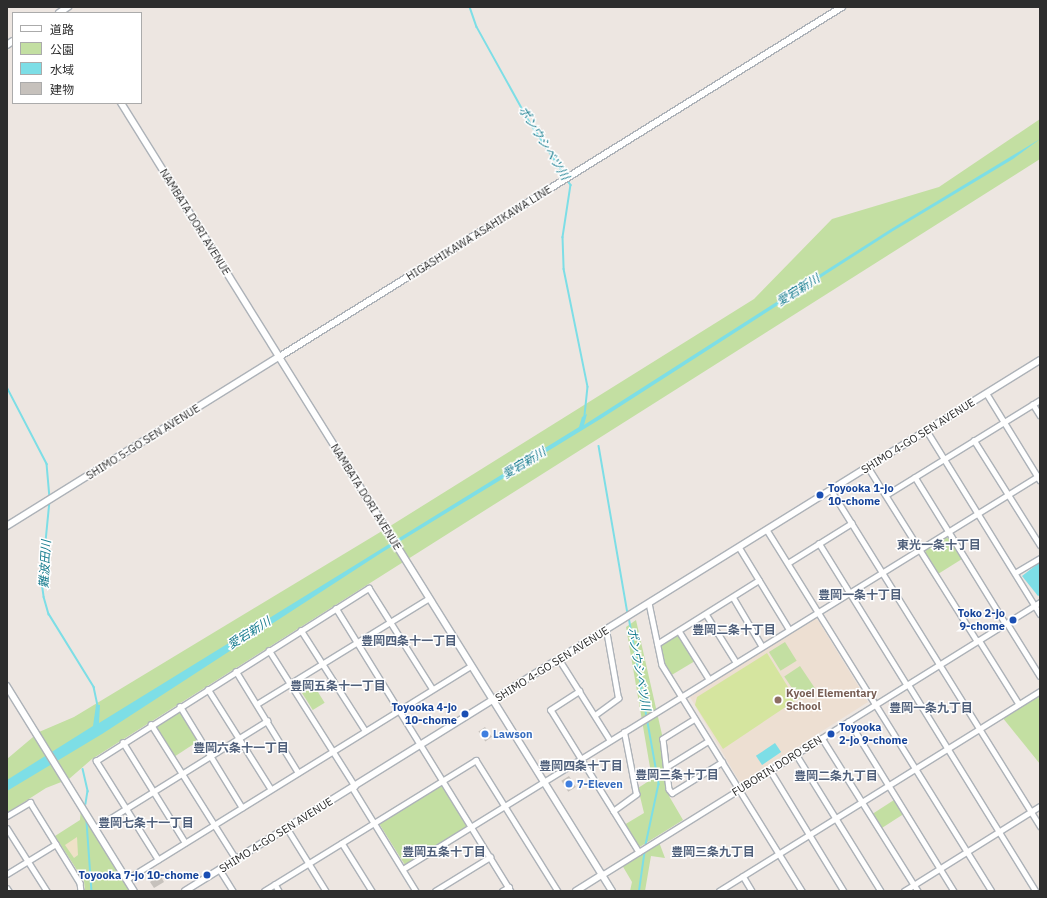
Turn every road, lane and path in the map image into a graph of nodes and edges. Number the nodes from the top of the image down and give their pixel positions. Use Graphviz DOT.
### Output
graph roads {
  1 [pos="842,7"];
  2 [pos="122,104"];
  3 [pos="279,357"];
  4 [pos="1040,360"];
  5 [pos="986,394"];
  6 [pos="1040,400"];
  7 [pos="1033,404"];
  8 [pos="1040,415"];
  9 [pos="1004,422"];
  10 [pos="927,431"];
  11 [pos="974,440"];
  12 [pos="945,459"];
  13 [pos="868,467"];
  14 [pos="915,477"];
  15 [pos="1039,477"];
  16 [pos="831,490"];
  17 [pos="1008,493"];
  18 [pos="886,495"];
  19 [pos="978,513"];
  20 [pos="852,523"];
  21 [pos="7,526"];
  22 [pos="767,530"];
  23 [pos="948,530"];
  24 [pos="819,543"];
  25 [pos="1040,545"];
  26 [pos="739,547"];
  27 [pos="920,550"];
  28 [pos="1040,558"];
  29 [pos="788,563"];
  30 [pos="882,571"];
  31 [pos="1016,573"];
  32 [pos="759,580"];
  33 [pos="850,593"];
  34 [pos="733,597"];
  35 [pos="428,599"];
  36 [pos="1040,602"];
  37 [pos="649,603"];
  38 [pos="1035,605"];
  39 [pos="336,608"];
  40 [pos="818,611"];
  41 [pos="706,614"];
  42 [pos="1040,614"];
  43 [pos="391,622"];
  44 [pos="1006,623"];
  45 [pos="789,629"];
  46 [pos="301,630"];
  47 [pos="606,630"];
  48 [pos="679,631"];
  49 [pos="978,641"];
  50 [pos="358,642"];
  51 [pos="657,644"];
  52 [pos="762,646"];
  53 [pos="269,650"];
  54 [pos="559,659"];
  55 [pos="736,662"];
  56 [pos="323,663"];
  57 [pos="940,664"];
  58 [pos="470,666"];
  59 [pos="236,671"];
  60 [pos="1040,676"];
  61 [pos="709,679"];
  62 [pos="291,684"];
  63 [pos="907,685"];
  64 [pos="7,686"];
  65 [pos="432,688"];
  66 [pos="208,689"];
  67 [pos="580,691"];
  68 [pos="1040,691"];
  69 [pos="681,696"];
  70 [pos="493,701"];
  71 [pos="257,704"];
  72 [pos="876,704"];
  73 [pos="1019,704"];
  74 [pos="180,706"];
  75 [pos="399,710"];
  76 [pos="595,715"];
  77 [pos="695,719"];
  78 [pos="267,721"];
  79 [pos="849,721"];
  80 [pos="152,724"];
  81 [pos="980,729"];
  82 [pos="365,730"];
  83 [pos="624,732"];
  84 [pos="822,738"];
  85 [pos="239,739"];
  86 [pos="610,740"];
  87 [pos="708,741"];
  88 [pos="123,742"];
  89 [pos="421,745"];
  90 [pos="948,749"];
  91 [pos="332,751"];
  92 [pos="796,754"];
  93 [pos="211,756"];
  94 [pos="581,758"];
  95 [pos="722,762"];
  96 [pos="668,766"];
  97 [pos="916,768"];
  98 [pos="770,770"];
  99 [pos="298,772"];
  100 [pos="182,774"];
  101 [pos="443,780"];
  102 [pos="544,782"];
  103 [pos="889,785"];
  104 [pos="354,786"];
  105 [pos="271,789"];
  106 [pos="739,790"];
  107 [pos="154,791"];
  108 [pos="862,802"];
  109 [pos="505,806"];
  110 [pos="1040,806"];
  111 [pos="242,807"];
  112 [pos="126,809"];
  113 [pos="613,811"];
  114 [pos="1031,812"];
  115 [pos="7,816"];
  116 [pos="836,818"];
  117 [pos="374,823"];
  118 [pos="214,825"];
  119 [pos="1040,826"];
  120 [pos="471,827"];
  121 [pos="7,828"];
  122 [pos="95,828"];
  123 [pos="287,828"];
  124 [pos="1000,831"];
  125 [pos="810,835"];
  126 [pos="185,842"];
  127 [pos="342,843"];
  128 [pos="56,844"];
  129 [pos="640,851"];
  130 [pos="967,851"];
  131 [pos="779,853"];
  132 [pos="490,857"];
  133 [pos="236,859"];
  134 [pos="158,860"];
  135 [pos="28,861"];
  136 [pos="309,863"];
  137 [pos="940,868"];
  138 [pos="403,869"];
  139 [pos="220,870"];
  140 [pos="7,874"];
  141 [pos="602,875"];
  142 [pos="743,876"];
  143 [pos="127,879"];
  144 [pos="275,884"];
  145 [pos="914,885"];
  146 [pos="7,888"];
  147 [pos="510,889"];
  148 [pos="9,891"];
  149 [pos="47,891"];
  150 [pos="81,891"];
  151 [pos="134,891"];
  152 [pos="185,891"];
  153 [pos="233,891"];
  154 [pos="264,891"];
  155 [pos="279,891"];
  156 [pos="326,891"];
  157 [pos="372,891"];
  158 [pos="416,891"];
  159 [pos="435,891"];
  160 [pos="502,891"];
  161 [pos="558,891"];
  162 [pos="576,891"];
  163 [pos="612,891"];
  164 [pos="719,891"];
  165 [pos="752,891"];
  166 [pos="802,891"];
  167 [pos="844,891"];
  168 [pos="881,891"];
  169 [pos="904,891"];
  170 [pos="918,891"];
  171 [pos="954,891"];
  172 [pos="992,891"];
  173 [pos="1036,891"];
  1 -- 3 [label="main road, HIGASHIKAWA ASAHIKAWA LINE"];
  2 -- 3 [label="street, NAMBATA DORI AVENUE"];
  3 -- 21 [label="street, SHIMO 5-GO SEN AVENUE"];
  3 -- 35 [label="main road, NAMBATA DORI AVENUE"];
  4 -- 5 [label="street, SHIMO 4-GO SEN AVENUE"];
  5 -- 9 [label="street"];
  5 -- 10 [label="street, SHIMO 4-GO SEN AVENUE"];
  6 -- 7 [label="street"];
  7 -- 8 [label="street"];
  7 -- 9 [label="street"];
  9 -- 11 [label="street"];
  9 -- 15 [label="street"];
  10 -- 12 [label="street"];
  10 -- 13 [label="street, SHIMO 4-GO SEN AVENUE"];
  11 -- 12 [label="street"];
  11 -- 17 [label="street"];
  12 -- 14 [label="street"];
  12 -- 19 [label="street"];
  13 -- 16 [label="street, SHIMO 4-GO SEN AVENUE"];
  13 -- 18 [label="street"];
  14 -- 18 [label="street"];
  14 -- 23 [label="street"];
  15 -- 17 [label="street"];
  16 -- 20 [label="street"];
  16 -- 22 [label="street, SHIMO 4-GO SEN AVENUE"];
  17 -- 19 [label="street"];
  17 -- 25 [label="street"];
  18 -- 27 [label="street"];
  19 -- 23 [label="street"];
  19 -- 31 [label="street"];
  20 -- 24 [label="street"];
  20 -- 30 [label="street"];
  22 -- 26 [label="street, SHIMO 4-GO SEN AVENUE"];
  22 -- 29 [label="street"];
  23 -- 27 [label="street"];
  23 -- 44 [label="street"];
  24 -- 29 [label="street"];
  24 -- 33 [label="street"];
  26 -- 32 [label="street"];
  26 -- 37 [label="street, SHIMO 4-GO SEN AVENUE"];
  27 -- 30 [label="street"];
  27 -- 49 [label="street"];
  28 -- 31 [label="street"];
  29 -- 40 [label="street"];
  30 -- 33 [label="street"];
  30 -- 57 [label="street"];
  31 -- 38 [label="street"];
  32 -- 34 [label="street"];
  32 -- 45 [label="street"];
  33 -- 40 [label="street"];
  33 -- 63 [label="street"];
  34 -- 41 [label="street"];
  34 -- 52 [label="street"];
  35 -- 43 [label="street"];
  35 -- 58 [label="main road, NAMBATA DORI AVENUE"];
  36 -- 38 [label="street, FUBORIN DORO SEN"];
  37 -- 47 [label="street, SHIMO 4-GO SEN AVENUE"];
  37 -- 51 [label="street"];
  38 -- 42 [label="street"];
  38 -- 44 [label="street, FUBORIN DORO SEN"];
  39 -- 43 [label="street"];
  39 -- 46 [label="street"];
  39 -- 50 [label="street"];
  40 -- 45 [label="street"];
  40 -- 72 [label="street"];
  41 -- 48 [label="street"];
  41 -- 55 [label="street"];
  43 -- 50 [label="street"];
  43 -- 65 [label="street"];
  44 -- 49 [label="street, FUBORIN DORO SEN"];
  44 -- 60 [label="street"];
  45 -- 52 [label="street"];
  46 -- 53 [label="street"];
  46 -- 56 [label="street"];
  47 -- 54 [label="street, SHIMO 4-GO SEN AVENUE"];
  47 -- 76 [label="street"];
  48 -- 51 [label="street"];
  48 -- 61 [label="street"];
  49 -- 57 [label="street, FUBORIN DORO SEN"];
  49 -- 73 [label="street"];
  50 -- 56 [label="street"];
  50 -- 75 [label="street"];
  51 -- 69 [label="street"];
  52 -- 55 [label="street"];
  53 -- 59 [label="street"];
  53 -- 62 [label="street"];
  54 -- 67 [label="street"];
  54 -- 70 [label="street, SHIMO 4-GO SEN AVENUE"];
  55 -- 61 [label="street"];
  56 -- 62 [label="street"];
  56 -- 82 [label="street"];
  57 -- 63 [label="street, FUBORIN DORO SEN"];
  57 -- 81 [label="street"];
  58 -- 65 [label="street"];
  58 -- 70 [label="main road, NAMBATA DORI AVENUE"];
  59 -- 66 [label="street"];
  59 -- 71 [label="street"];
  61 -- 69 [label="street"];
  62 -- 71 [label="street"];
  62 -- 91 [label="street"];
  63 -- 72 [label="street, FUBORIN DORO SEN"];
  63 -- 90 [label="street"];
  64 -- 122 [label="street"];
  65 -- 75 [label="street"];
  66 -- 74 [label="street"];
  66 -- 85 [label="street"];
  67 -- 76 [label="street"];
  67 -- 94 [label="street"];
  68 -- 73 [label="street"];
  69 -- 77 [label="street"];
  69 -- 83 [label="street"];
  70 -- 89 [label="street, SHIMO 4-GO SEN AVENUE"];
  70 -- 102 [label="main road, NAMBATA DORI AVENUE"];
  71 -- 78 [label="street"];
  72 -- 79 [label="street, FUBORIN DORO SEN"];
  72 -- 97 [label="street"];
  73 -- 81 [label="street"];
  74 -- 80 [label="street"];
  74 -- 93 [label="street"];
  75 -- 82 [label="street"];
  75 -- 89 [label="street"];
  76 -- 86 [label="street"];
  77 -- 87 [label="street"];
  77 -- 96 [label="street"];
  78 -- 85 [label="street"];
  78 -- 99 [label="street"];
  79 -- 84 [label="street, FUBORIN DORO SEN"];
  79 -- 103 [label="street"];
  80 -- 88 [label="street"];
  80 -- 100 [label="street"];
  81 -- 90 [label="street"];
  81 -- 114 [label="street"];
  82 -- 91 [label="street"];
  83 -- 86 [label="street"];
  83 -- 113 [label="street"];
  84 -- 92 [label="street, FUBORIN DORO SEN"];
  84 -- 108 [label="street"];
  85 -- 93 [label="street"];
  85 -- 105 [label="street"];
  86 -- 94 [label="street"];
  87 -- 95 [label="street"];
  87 -- 96 [label="street"];
  88 -- 107 [label="street"];
  88 -- 112 [label="street"];
  89 -- 101 [label="street"];
  89 -- 104 [label="street, SHIMO 4-GO SEN AVENUE"];
  90 -- 97 [label="street"];
  90 -- 124 [label="street"];
  91 -- 99 [label="street"];
  91 -- 104 [label="street"];
  92 -- 98 [label="street, FUBORIN DORO SEN"];
  92 -- 116 [label="street"];
  93 -- 100 [label="street"];
  93 -- 111 [label="street"];
  94 -- 102 [label="street"];
  94 -- 113 [label="street"];
  95 -- 96 [label="street"];
  95 -- 106 [label="street"];
  97 -- 103 [label="street"];
  97 -- 130 [label="street"];
  98 -- 106 [label="street, FUBORIN DORO SEN"];
  98 -- 125 [label="street"];
  99 -- 105 [label="street"];
  100 -- 107 [label="street"];
  100 -- 118 [label="street"];
  101 -- 109 [label="street"];
  101 -- 117 [label="street"];
  101 -- 120 [label="street"];
  102 -- 109 [label="street"];
  102 -- 141 [label="main road, NAMBATA DORI AVENUE"];
  103 -- 108 [label="street"];
  103 -- 137 [label="street"];
  104 -- 117 [label="street"];
  104 -- 123 [label="street, SHIMO 4-GO SEN AVENUE"];
  105 -- 111 [label="street"];
  106 -- 129 [label="street, FUBORIN DORO SEN"];
  106 -- 131 [label="street"];
  107 -- 112 [label="street"];
  107 -- 126 [label="street"];
  108 -- 116 [label="street"];
  108 -- 145 [label="street"];
  109 -- 120 [label="street"];
  109 -- 161 [label="street"];
  110 -- 114 [label="street"];
  111 -- 118 [label="street"];
  112 -- 122 [label="street"];
  112 -- 134 [label="street"];
  113 -- 129 [label="street"];
  114 -- 119 [label="street"];
  114 -- 124 [label="street"];
  115 -- 128 [label="street"];
  116 -- 125 [label="street"];
  116 -- 168 [label="street"];
  117 -- 127 [label="street"];
  117 -- 138 [label="street"];
  118 -- 126 [label="street"];
  118 -- 133 [label="street"];
  120 -- 132 [label="street"];
  120 -- 138 [label="street"];
  121 -- 135 [label="street"];
  122 -- 143 [label="street"];
  123 -- 133 [label="street, SHIMO 4-GO SEN AVENUE"];
  123 -- 136 [label="street"];
  124 -- 130 [label="street"];
  124 -- 173 [label="street"];
  125 -- 131 [label="street"];
  125 -- 167 [label="street"];
  126 -- 134 [label="street"];
  127 -- 136 [label="street"];
  127 -- 157 [label="street"];
  128 -- 135 [label="street"];
  128 -- 150 [label="street"];
  129 -- 141 [label="street, FUBORIN DORO SEN"];
  130 -- 137 [label="street"];
  130 -- 172 [label="street"];
  131 -- 142 [label="street"];
  131 -- 166 [label="street"];
  132 -- 147 [label="street"];
  132 -- 159 [label="street"];
  133 -- 139 [label="street, SHIMO 4-GO SEN AVENUE"];
  134 -- 143 [label="street"];
  135 -- 140 [label="street"];
  135 -- 149 [label="street"];
  136 -- 144 [label="street"];
  136 -- 156 [label="street"];
  137 -- 145 [label="street"];
  137 -- 171 [label="street"];
  138 -- 158 [label="street"];
  139 -- 152 [label="street, SHIMO 4-GO SEN AVENUE"];
  139 -- 153 [label="street"];
  141 -- 162 [label="street, FUBORIN DORO SEN"];
  141 -- 163 [label="main road, NAMBATA DORI AVENUE"];
  142 -- 164 [label="street"];
  142 -- 165 [label="street"];
  143 -- 151 [label="street"];
  144 -- 154 [label="street"];
  144 -- 155 [label="street"];
  145 -- 169 [label="street"];
  145 -- 170 [label="street"];
  146 -- 148 [label="street"];
  147 -- 160 [label="street"];
}
